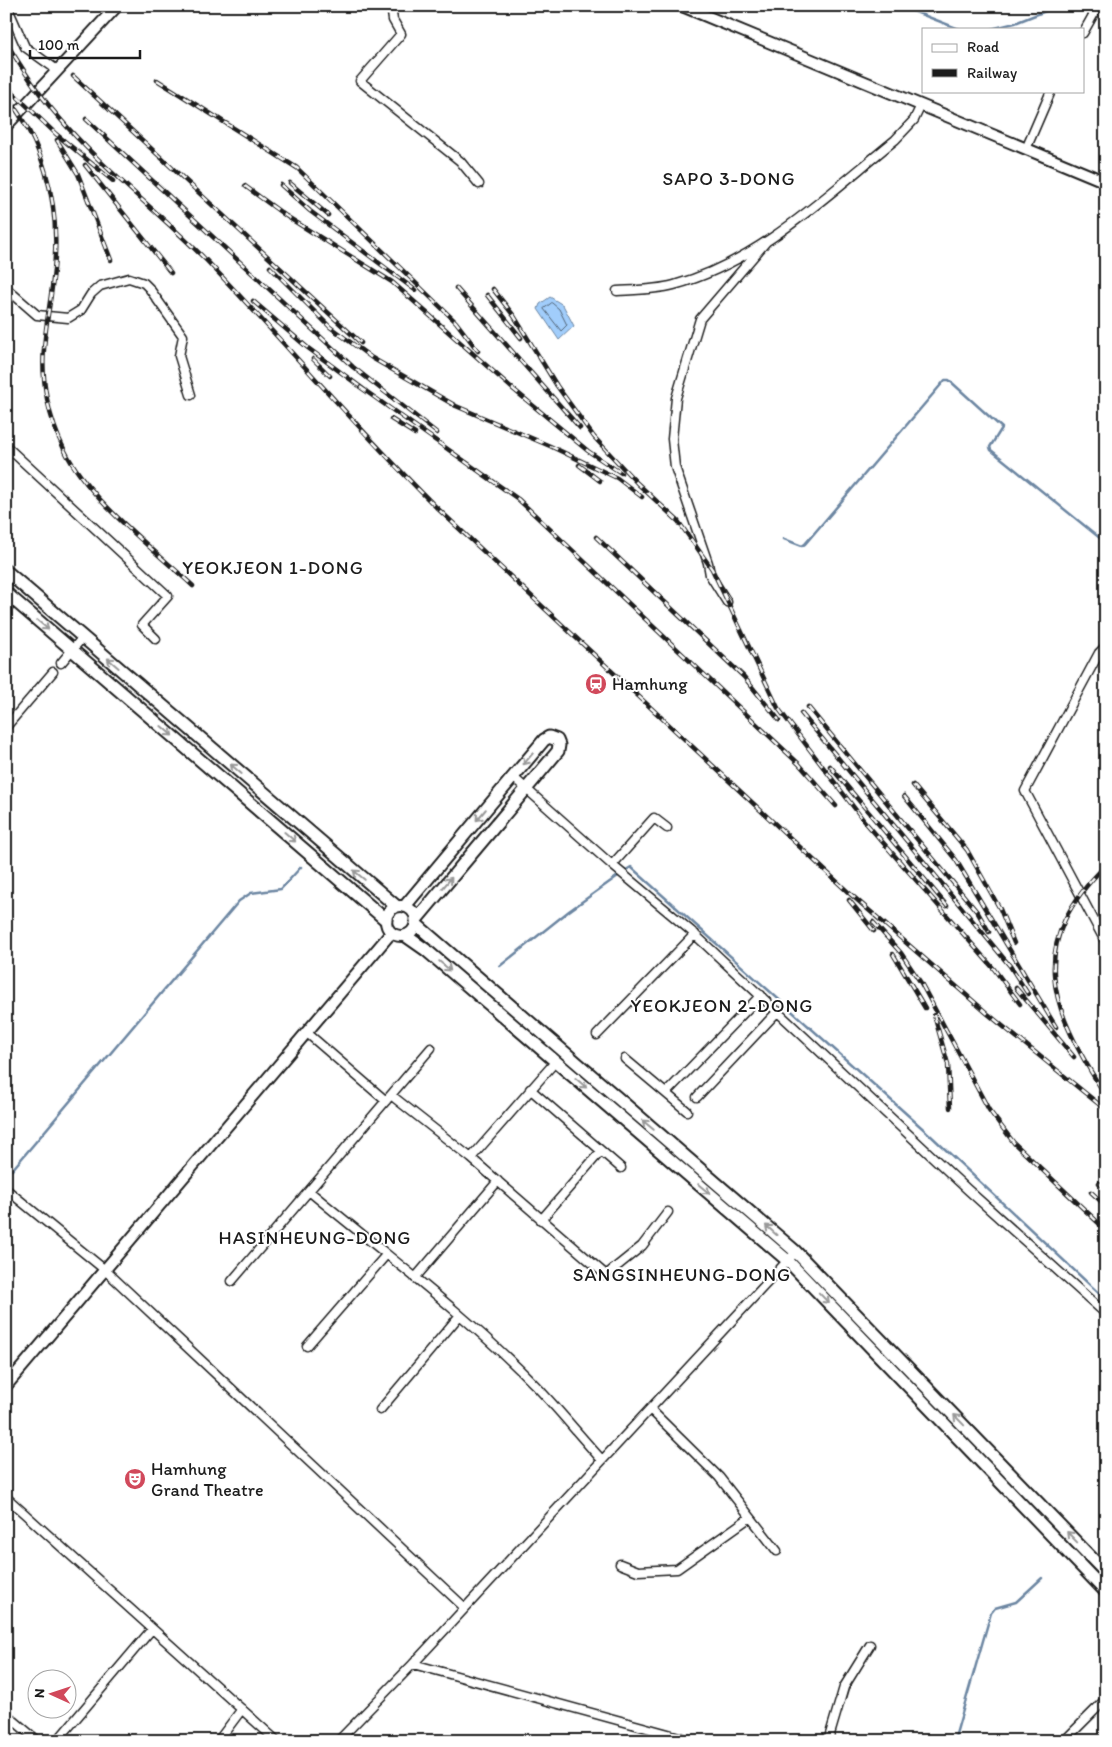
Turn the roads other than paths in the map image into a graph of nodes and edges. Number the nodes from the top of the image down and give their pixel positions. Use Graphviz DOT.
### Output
graph roads {
  1 [pos="7,6"];
  2 [pos="116,6"];
  3 [pos="391,6"];
  4 [pos="682,6"];
  5 [pos="1096,10"];
  6 [pos="1084,31"];
  7 [pos="57,70"];
  8 [pos="1051,92"];
  9 [pos="921,105"];
  10 [pos="6,126"];
  11 [pos="1026,149"];
  12 [pos="1106,182"];
  13 [pos="479,184"];
  14 [pos="766,242"];
  15 [pos="6,288"];
  16 [pos="617,291"];
  17 [pos="191,396"];
  18 [pos="6,446"];
  19 [pos="6,571"];
  20 [pos="6,593"];
  21 [pos="727,602"];
  22 [pos="83,637"];
  23 [pos="156,639"];
  24 [pos="1106,646"];
  25 [pos="73,650"];
  26 [pos="61,663"];
  27 [pos="53,672"];
  28 [pos="6,727"];
  29 [pos="513,777"];
  30 [pos="526,789"];
  31 [pos="667,828"];
  32 [pos="612,865"];
  33 [pos="401,906"];
  34 [pos="386,920"];
  35 [pos="416,922"];
  36 [pos="391,933"];
  37 [pos="695,934"];
  38 [pos="406,936"];
  39 [pos="1105,938"];
  40 [pos="761,995"];
  41 [pos="778,1011"];
  42 [pos="306,1032"];
  43 [pos="597,1035"];
  44 [pos="431,1048"];
  45 [pos="625,1059"];
  46 [pos="556,1061"];
  47 [pos="530,1089"];
  48 [pos="666,1093"];
  49 [pos="697,1097"];
  50 [pos="388,1098"];
  51 [pos="687,1111"];
  52 [pos="601,1150"];
  53 [pos="471,1158"];
  54 [pos="621,1168"];
  55 [pos="498,1181"];
  56 [pos="6,1189"];
  57 [pos="309,1192"];
  58 [pos="668,1212"];
  59 [pos="542,1220"];
  60 [pos="386,1255"];
  61 [pos="792,1256"];
  62 [pos="104,1270"];
  63 [pos="415,1278"];
  64 [pos="232,1281"];
  65 [pos="1106,1314"];
  66 [pos="460,1316"];
  67 [pos="307,1346"];
  68 [pos="6,1386"];
  69 [pos="650,1409"];
  70 [pos="380,1410"];
  71 [pos="602,1460"];
  72 [pos="6,1497"];
  73 [pos="749,1518"];
  74 [pos="778,1551"];
  75 [pos="620,1564"];
  76 [pos="1106,1572"];
  77 [pos="1106,1592"];
  78 [pos="464,1607"];
  79 [pos="152,1629"];
  80 [pos="870,1645"];
  81 [pos="413,1664"];
  82 [pos="1106,1699"];
  83 [pos="242,1709"];
  84 [pos="6,1714"];
  85 [pos="347,1737"];
  86 [pos="38,1741"];
  87 [pos="57,1741"];
  88 [pos="218,1741"];
  89 [pos="277,1741"];
  90 [pos="338,1741"];
  91 [pos="694,1741"];
  92 [pos="828,1741"];
  93 [pos="1064,1741"];
  1 -- 7 [label="street"];
  2 -- 7 [label="street"];
  3 -- 13 [label="street"];
  4 -- 9 [label="street"];
  5 -- 6 [label="street"];
  7 -- 10 [label="street"];
  8 -- 11 [label="street"];
  9 -- 11 [label="street"];
  9 -- 14 [label="street"];
  11 -- 12 [label="street"];
  14 -- 16 [label="street"];
  14 -- 21 [label="street"];
  15 -- 17 [label="street"];
  18 -- 23 [label="street"];
  19 -- 22 [label="main road"];
  20 -- 25 [label="main road, one-way"];
  22 -- 25 [label="street"];
  33 -- 22 [label="main road, one-way"];
  24 -- 39 [label="street"];
  25 -- 26 [label="street"];
  25 -- 34 [label="main road, one-way"];
  27 -- 28 [label="street"];
  29 -- 30 [label="street"];
  30 -- 29 [label="main road, one-way"];
  29 -- 33 [label="main road, one-way"];
  30 -- 32 [label="street"];
  35 -- 30 [label="main road, one-way"];
  31 -- 32 [label="street"];
  32 -- 37 [label="street"];
  33 -- 34 [label="street"];
  33 -- 35 [label="street"];
  34 -- 36 [label="street"];
  35 -- 38 [label="street"];
  61 -- 35 [label="main road, one-way"];
  36 -- 38 [label="street"];
  36 -- 42 [label="street"];
  37 -- 40 [label="street"];
  37 -- 43 [label="street"];
  38 -- 46 [label="main road, one-way"];
  40 -- 41 [label="street"];
  40 -- 48 [label="street"];
  41 -- 49 [label="street"];
  41 -- 65 [label="street"];
  42 -- 50 [label="street"];
  42 -- 62 [label="street"];
  44 -- 50 [label="street"];
  45 -- 48 [label="street"];
  46 -- 47 [label="street"];
  46 -- 61 [label="main road, one-way"];
  47 -- 52 [label="street"];
  47 -- 53 [label="street"];
  48 -- 51 [label="street"];
  50 -- 53 [label="street"];
  50 -- 57 [label="street"];
  52 -- 54 [label="street"];
  52 -- 59 [label="street"];
  53 -- 55 [label="street"];
  55 -- 59 [label="street"];
  55 -- 63 [label="street"];
  56 -- 62 [label="street"];
  57 -- 60 [label="street"];
  57 -- 64 [label="street"];
  58 -- 59 [label="street"];
  60 -- 63 [label="street"];
  60 -- 67 [label="street"];
  61 -- 69 [label="street"];
  76 -- 61 [label="main road, one-way"];
  61 -- 77 [label="main road, one-way"];
  62 -- 68 [label="street"];
  62 -- 78 [label="street"];
  63 -- 66 [label="street"];
  66 -- 70 [label="street"];
  66 -- 71 [label="street"];
  69 -- 71 [label="street"];
  69 -- 73 [label="street"];
  71 -- 78 [label="street"];
  72 -- 79 [label="street"];
  73 -- 74 [label="street"];
  73 -- 75 [label="street"];
  78 -- 81 [label="street"];
  79 -- 83 [label="street"];
  79 -- 87 [label="street"];
  80 -- 92 [label="street"];
  81 -- 85 [label="street"];
  81 -- 91 [label="street"];
  82 -- 93 [label="street"];
  83 -- 88 [label="street"];
  83 -- 89 [label="street"];
  84 -- 86 [label="street"];
  85 -- 90 [label="street"];
}
